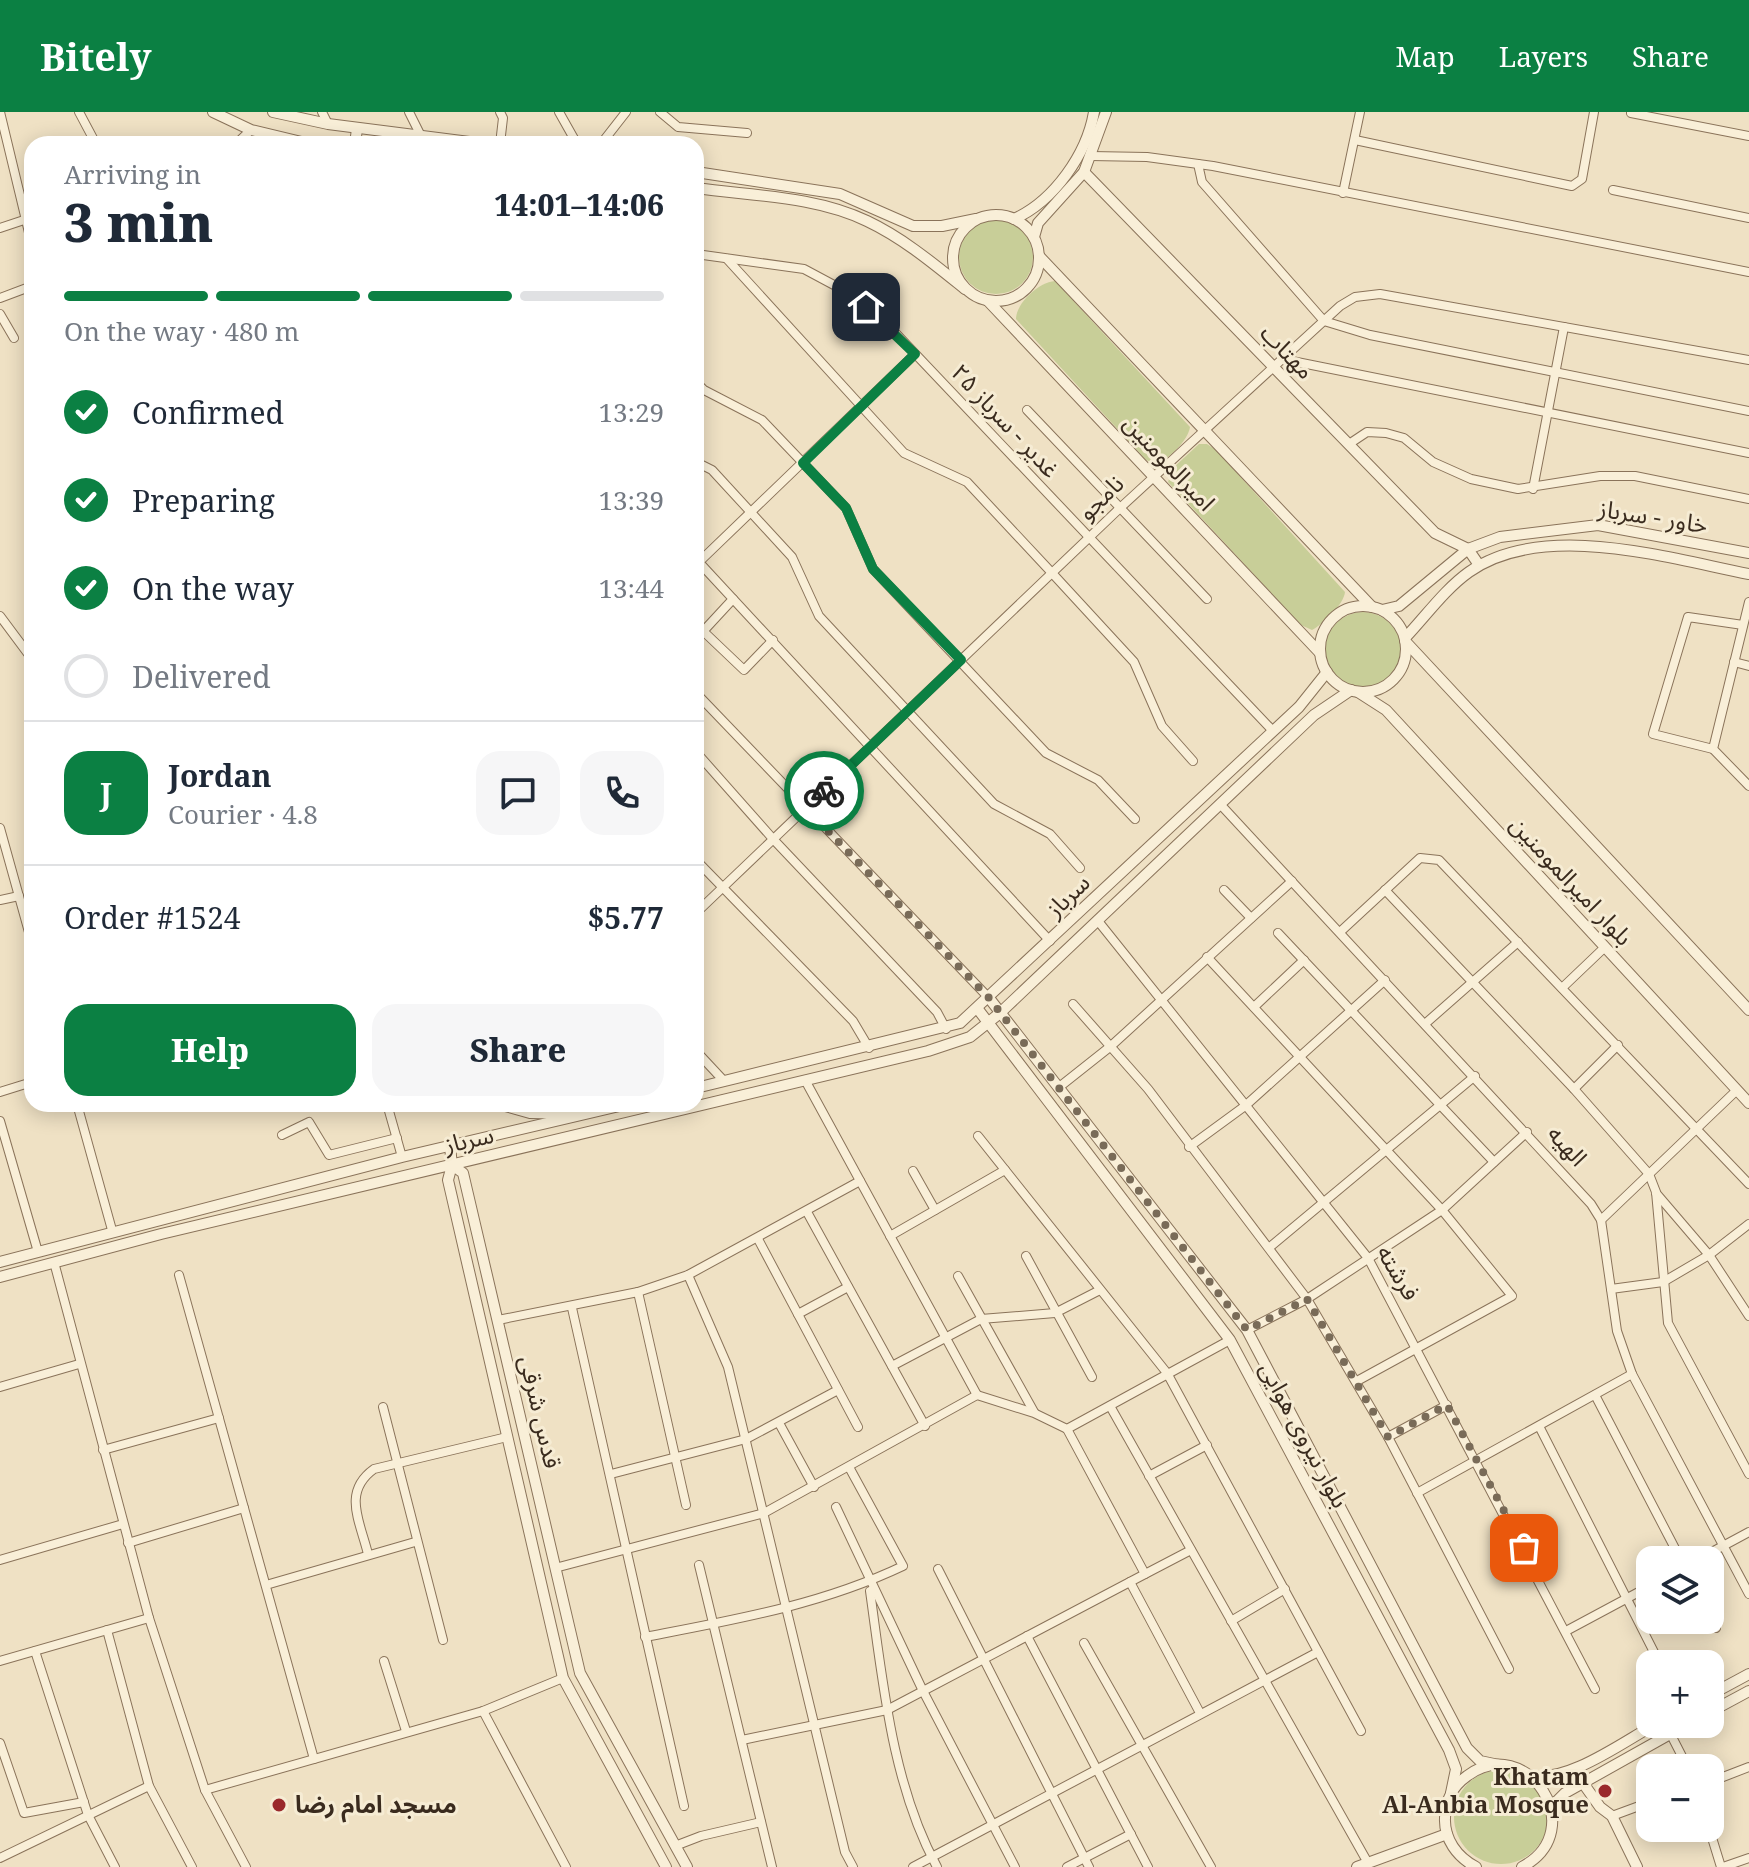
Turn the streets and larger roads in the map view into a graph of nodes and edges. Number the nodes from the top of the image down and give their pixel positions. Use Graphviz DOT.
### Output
graph roads {
  1 [pos="0,112"];
  2 [pos="79,112"];
  3 [pos="213,112"];
  4 [pos="273,112"];
  5 [pos="322,112"];
  6 [pos="409,112"];
  7 [pos="500,112"];
  8 [pos="559,112"];
  9 [pos="626,112"];
  10 [pos="660,112"];
  11 [pos="1094,112"];
  12 [pos="1106,112"];
  13 [pos="1360,112"];
  14 [pos="1594,112"];
  15 [pos="1631,113"];
  16 [pos="328,124"];
  17 [pos="357,129"];
  18 [pos="251,130"];
  19 [pos="747,133"];
  20 [pos="92,136"];
  21 [pos="245,136"];
  22 [pos="276,136"];
  23 [pos="356,136"];
  24 [pos="421,136"];
  25 [pos="501,136"];
  26 [pos="572,136"];
  27 [pos="607,136"];
  28 [pos="1749,136"];
  29 [pos="1355,140"];
  30 [pos="1086,153"];
  31 [pos="1198,164"];
  32 [pos="1084,172"];
  33 [pos="704,173"];
  34 [pos="704,189"];
  35 [pos="1613,190"];
  36 [pos="1343,193"];
  37 [pos="24,207"];
  38 [pos="1749,218"];
  39 [pos="976,219"];
  40 [pos="1014,219"];
  41 [pos="24,220"];
  42 [pos="0,228"];
  43 [pos="1034,237"];
  44 [pos="704,255"];
  45 [pos="1039,256"];
  46 [pos="726,258"];
  47 [pos="1749,272"];
  48 [pos="24,289"];
  49 [pos="965,289"];
  50 [pos="0,298"];
  51 [pos="988,301"];
  52 [pos="0,314"];
  53 [pos="1324,321"];
  54 [pos="1564,327"];
  55 [pos="14,338"];
  56 [pos="915,354"];
  57 [pos="1749,360"];
  58 [pos="1278,363"];
  59 [pos="1554,374"];
  60 [pos="704,390"];
  61 [pos="862,406"];
  62 [pos="1027,410"];
  63 [pos="1749,411"];
  64 [pos="1547,415"];
  65 [pos="1205,428"];
  66 [pos="1349,444"];
  67 [pos="1749,453"];
  68 [pos="803,463"];
  69 [pos="704,466"];
  70 [pos="1153,476"];
  71 [pos="1533,489"];
  72 [pos="1749,499"];
  73 [pos="1120,508"];
  74 [pos="751,513"];
  75 [pos="1088,538"];
  76 [pos="1468,549"];
  77 [pos="1749,553"];
  78 [pos="704,556"];
  79 [pos="1479,565"];
  80 [pos="704,568"];
  81 [pos="1052,573"];
  82 [pos="1749,574"];
  83 [pos="733,599"];
  84 [pos="1207,599"];
  85 [pos="1749,602"];
  86 [pos="1377,608"];
  87 [pos="0,616"];
  88 [pos="1743,625"];
  89 [pos="704,630"];
  90 [pos="704,632"];
  91 [pos="773,640"];
  92 [pos="1405,640"];
  93 [pos="24,648"];
  94 [pos="1320,653"];
  95 [pos="961,660"];
  96 [pos="1734,662"];
  97 [pos="1749,666"];
  98 [pos="1327,672"];
  99 [pos="1355,691"];
  100 [pos="704,701"];
  101 [pos="908,710"];
  102 [pos="1273,731"];
  103 [pos="871,745"];
  104 [pos="1713,749"];
  105 [pos="704,761"];
  106 [pos="1193,761"];
  107 [pos="1749,786"];
  108 [pos="1207,791"];
  109 [pos="1220,804"];
  110 [pos="806,808"];
  111 [pos="1135,819"];
  112 [pos="0,828"];
  113 [pos="773,839"];
  114 [pos="1080,868"];
  115 [pos="704,869"];
  116 [pos="1292,881"];
  117 [pos="721,889"];
  118 [pos="1224,890"];
  119 [pos="1385,890"];
  120 [pos="19,896"];
  121 [pos="0,900"];
  122 [pos="704,905"];
  123 [pos="24,914"];
  124 [pos="1251,918"];
  125 [pos="1098,921"];
  126 [pos="1340,932"];
  127 [pos="1278,933"];
  128 [pos="1050,941"];
  129 [pos="1518,942"];
  130 [pos="1605,947"];
  131 [pos="1207,957"];
  132 [pos="1304,960"];
  133 [pos="1385,980"];
  134 [pos="1472,982"];
  135 [pos="1562,988"];
  136 [pos="989,998"];
  137 [pos="1161,1000"];
  138 [pos="1073,1004"];
  139 [pos="1254,1007"];
  140 [pos="977,1008"];
  141 [pos="1749,1010"];
  142 [pos="1351,1011"];
  143 [pos="1000,1013"];
  144 [pos="990,1023"];
  145 [pos="1426,1023"];
  146 [pos="946,1029"];
  147 [pos="1618,1045"];
  148 [pos="1111,1046"];
  149 [pos="869,1048"];
  150 [pos="1300,1057"];
  151 [pos="704,1060"];
  152 [pos="802,1064"];
  153 [pos="1475,1076"];
  154 [pos="805,1080"];
  155 [pos="724,1081"];
  156 [pos="24,1084"];
  157 [pos="704,1086"];
  158 [pos="1058,1088"];
  159 [pos="1574,1089"];
  160 [pos="1737,1090"];
  161 [pos="0,1092"];
  162 [pos="1749,1103"];
  163 [pos="704,1104"];
  164 [pos="1245,1106"];
  165 [pos="1441,1106"];
  166 [pos="79,1112"];
  167 [pos="389,1112"];
  168 [pos="513,1112"];
  169 [pos="526,1112"];
  170 [pos="595,1112"];
  171 [pos="672,1112"];
  172 [pos="587,1114"];
  173 [pos="0,1121"];
  174 [pos="1698,1128"];
  175 [pos="1527,1132"];
  176 [pos="509,1134"];
  177 [pos="282,1135"];
  178 [pos="978,1136"];
  179 [pos="397,1138"];
  180 [pos="450,1147"];
  181 [pos="1189,1147"];
  182 [pos="1388,1151"];
  183 [pos="402,1157"];
  184 [pos="1494,1162"];
  185 [pos="452,1165"];
  186 [pos="1005,1170"];
  187 [pos="913,1171"];
  188 [pos="1649,1174"];
  189 [pos="860,1181"];
  190 [pos="1749,1184"];
  191 [pos="1656,1192"];
  192 [pos="1144,1200"];
  193 [pos="1324,1204"];
  194 [pos="935,1210"];
  195 [pos="1442,1210"];
  196 [pos="807,1212"];
  197 [pos="1130,1212"];
  198 [pos="159,1218"];
  199 [pos="1601,1220"];
  200 [pos="1749,1224"];
  201 [pos="112,1230"];
  202 [pos="161,1234"];
  203 [pos="890,1236"];
  204 [pos="758,1239"];
  205 [pos="1270,1247"];
  206 [pos="38,1252"];
  207 [pos="1709,1255"];
  208 [pos="1026,1256"];
  209 [pos="1368,1258"];
  210 [pos="0,1262"];
  211 [pos="54,1262"];
  212 [pos="179,1275"];
  213 [pos="688,1275"];
  214 [pos="958,1276"];
  215 [pos="0,1277"];
  216 [pos="1663,1282"];
  217 [pos="848,1287"];
  218 [pos="1611,1289"];
  219 [pos="1100,1290"];
  220 [pos="638,1292"];
  221 [pos="1307,1299"];
  222 [pos="572,1308"];
  223 [pos="1055,1313"];
  224 [pos="798,1314"];
  225 [pos="1749,1316"];
  226 [pos="981,1319"];
  227 [pos="498,1320"];
  228 [pos="1247,1330"];
  229 [pos="945,1337"];
  230 [pos="1230,1340"];
  231 [pos="1418,1349"];
  232 [pos="79,1364"];
  233 [pos="892,1366"];
  234 [pos="1167,1373"];
  235 [pos="1632,1374"];
  236 [pos="1092,1377"];
  237 [pos="1357,1381"];
  238 [pos="0,1387"];
  239 [pos="838,1390"];
  240 [pos="977,1395"];
  241 [pos="1595,1395"];
  242 [pos="1447,1405"];
  243 [pos="1110,1406"];
  244 [pos="383,1407"];
  245 [pos="1034,1413"];
  246 [pos="219,1418"];
  247 [pos="779,1423"];
  248 [pos="925,1426"];
  249 [pos="1539,1426"];
  250 [pos="858,1427"];
  251 [pos="1067,1429"];
  252 [pos="507,1437"];
  253 [pos="1388,1437"];
  254 [pos="746,1439"];
  255 [pos="1207,1445"];
  256 [pos="103,1450"];
  257 [pos="676,1457"];
  258 [pos="1477,1461"];
  259 [pos="396,1463"];
  260 [pos="849,1467"];
  261 [pos="611,1474"];
  262 [pos="1749,1474"];
  263 [pos="1149,1476"];
  264 [pos="814,1487"];
  265 [pos="1417,1493"];
  266 [pos="686,1505"];
  267 [pos="836,1507"];
  268 [pos="244,1508"];
  269 [pos="764,1513"];
  270 [pos="123,1524"];
  271 [pos="545,1525"];
  272 [pos="528,1528"];
  273 [pos="1749,1532"];
  274 [pos="415,1542"];
  275 [pos="128,1543"];
  276 [pos="1674,1546"];
  277 [pos="1723,1546"];
  278 [pos="1724,1548"];
  279 [pos="626,1550"];
  280 [pos="1191,1550"];
  281 [pos="368,1554"];
  282 [pos="0,1560"];
  283 [pos="699,1565"];
  284 [pos="555,1568"];
  285 [pos="938,1569"];
  286 [pos="1145,1574"];
  287 [pos="869,1582"];
  288 [pos="1130,1582"];
  289 [pos="266,1585"];
  290 [pos="1285,1589"];
  291 [pos="1636,1594"];
  292 [pos="1749,1594"];
  293 [pos="1627,1599"];
  294 [pos="786,1609"];
  295 [pos="149,1618"];
  296 [pos="1231,1621"];
  297 [pos="715,1623"];
  298 [pos="107,1630"];
  299 [pos="1566,1631"];
  300 [pos="1027,1636"];
  301 [pos="645,1637"];
  302 [pos="443,1640"];
  303 [pos="1084,1643"];
  304 [pos="1653,1650"];
  305 [pos="35,1651"];
  306 [pos="1318,1652"];
  307 [pos="986,1658"];
  308 [pos="0,1661"];
  309 [pos="384,1661"];
  310 [pos="1509,1669"];
  311 [pos="580,1673"];
  312 [pos="1749,1674"];
  313 [pos="563,1678"];
  314 [pos="1264,1680"];
  315 [pos="1724,1687"];
  316 [pos="1595,1689"];
  317 [pos="923,1691"];
  318 [pos="1749,1691"];
  319 [pos="1724,1704"];
  320 [pos="887,1710"];
  321 [pos="483,1711"];
  322 [pos="1200,1713"];
  323 [pos="814,1724"];
  324 [pos="406,1731"];
  325 [pos="1361,1731"];
  326 [pos="1636,1735"];
  327 [pos="1661,1738"];
  328 [pos="742,1740"];
  329 [pos="0,1743"];
  330 [pos="1141,1744"];
  331 [pos="1472,1755"];
  332 [pos="314,1759"];
  333 [pos="1454,1761"];
  334 [pos="1499,1765"];
  335 [pos="1096,1767"];
  336 [pos="1749,1767"];
  337 [pos="1530,1775"];
  338 [pos="1724,1777"];
  339 [pos="1583,1783"];
  340 [pos="149,1786"];
  341 [pos="205,1790"];
  342 [pos="1049,1793"];
  343 [pos="1451,1793"];
  344 [pos="84,1802"];
  345 [pos="684,1806"];
  346 [pos="1636,1807"];
  347 [pos="88,1815"];
  348 [pos="1612,1816"];
  349 [pos="1552,1817"];
  350 [pos="761,1822"];
  351 [pos="992,1824"];
  352 [pos="1131,1834"];
  353 [pos="1447,1834"];
  354 [pos="1714,1842"];
  355 [pos="675,1846"];
  356 [pos="931,1857"];
  357 [pos="0,1858"];
  358 [pos="1084,1858"];
  359 [pos="1749,1858"];
  360 [pos="1362,1865"];
  361 [pos="1470,1865"];
  362 [pos="115,1867"];
  363 [pos="192,1867"];
  364 [pos="246,1867"];
  365 [pos="566,1867"];
  366 [pos="666,1867"];
  367 [pos="687,1867"];
  368 [pos="772,1867"];
  369 [pos="853,1867"];
  370 [pos="913,1867"];
  371 [pos="937,1867"];
  372 [pos="1015,1867"];
  373 [pos="1067,1867"];
  374 [pos="1089,1867"];
  375 [pos="1148,1867"];
  376 [pos="1211,1867"];
  377 [pos="1522,1867"];
  378 [pos="1637,1867"];
  379 [pos="1722,1867"];
  1 -- 37 [label="street"];
  2 -- 20 [label="street"];
  3 -- 18 [label="street"];
  4 -- 16 [label="street"];
  5 -- 16 [label="street"];
  6 -- 24 [label="street"];
  7 -- 25 [label="street"];
  8 -- 26 [label="street"];
  9 -- 27 [label="street"];
  10 -- 19 [label="street"];
  11 -- 30 [label="street"];
  12 -- 30 [label="street"];
  13 -- 29 [label="street"];
  14 -- 29 [label="street"];
  15 -- 28 [label="street"];
  16 -- 17 [label="street"];
  17 -- 23 [label="street"];
  17 -- 24 [label="street"];
  18 -- 21 [label="street"];
  18 -- 22 [label="street"];
  29 -- 36 [label="street"];
  30 -- 31 [label="street"];
  30 -- 32 [label="street"];
  30 -- 40 [label="street"];
  31 -- 36 [label="street"];
  31 -- 53 [label="street"];
  32 -- 43 [label="street"];
  32 -- 58 [label="street, مهتاب"];
  33 -- 39 [label="street"];
  34 -- 49 [label="street"];
  35 -- 38 [label="street"];
  36 -- 47 [label="street"];
  39 -- 40 [label="street"];
  39 -- 49 [label="street"];
  40 -- 43 [label="street"];
  41 -- 42 [label="street"];
  43 -- 45 [label="street"];
  44 -- 46 [label="street, غدیر - سرباز ۲۵"];
  45 -- 51 [label="street"];
  45 -- 65 [label="street, امیرالمومنین"];
  46 -- 56 [label="street, غدیر - سرباز ۲۵"];
  46 -- 61 [label="street"];
  48 -- 50 [label="street"];
  49 -- 51 [label="street"];
  51 -- 70 [label="street, امیرالمومنین"];
  52 -- 55 [label="street"];
  53 -- 54 [label="street, نامجو"];
  53 -- 58 [label="street, نامجو"];
  53 -- 59 [label="street"];
  54 -- 57 [label="street, نامجو"];
  54 -- 59 [label="street"];
  56 -- 61 [label="street"];
  56 -- 75 [label="street, غدیر - سرباز ۲۵"];
  58 -- 64 [label="street"];
  58 -- 65 [label="street, نامجو"];
  58 -- 66 [label="street, مهتاب"];
  59 -- 63 [label="street"];
  59 -- 64 [label="street"];
  60 -- 68 [label="street"];
  61 -- 68 [label="street"];
  61 -- 81 [label="street"];
  62 -- 73 [label="street"];
  64 -- 67 [label="street"];
  64 -- 71 [label="street"];
  65 -- 70 [label="street, نامجو"];
  65 -- 86 [label="street, امیرالمومنین"];
  66 -- 71 [label="street"];
  66 -- 76 [label="street, مهتاب"];
  68 -- 74 [label="street"];
  68 -- 95 [label="street"];
  69 -- 74 [label="street"];
  70 -- 73 [label="street, نامجو"];
  70 -- 94 [label="street, امیرالمومنین"];
  71 -- 72 [label="street"];
  73 -- 75 [label="street, نامجو"];
  73 -- 84 [label="street"];
  74 -- 78 [label="street"];
  74 -- 101 [label="street"];
  75 -- 81 [label="street, نامجو"];
  75 -- 102 [label="street, غدیر - سرباز ۲۵"];
  76 -- 77 [label="street, خاور - سرباز"];
  76 -- 79 [label="street"];
  76 -- 86 [label="street, خاور - سرباز"];
  79 -- 82 [label="street, خاور - سرباز"];
  79 -- 92 [label="street, خاور - سرباز"];
  80 -- 83 [label="street"];
  81 -- 95 [label="street, نامجو"];
  81 -- 106 [label="street"];
  83 -- 89 [label="street"];
  83 -- 91 [label="street"];
  85 -- 88 [label="street"];
  86 -- 92 [label="street"];
  86 -- 94 [label="street"];
  87 -- 93 [label="street"];
  88 -- 96 [label="street"];
  88 -- 104 [label="street"];
  90 -- 91 [label="street"];
  91 -- 103 [label="street"];
  92 -- 99 [label="street"];
  92 -- 141 [label="street, بلوار امیرالمومنین"];
  94 -- 98 [label="street"];
  95 -- 101 [label="street, نامجو"];
  95 -- 111 [label="street"];
  96 -- 97 [label="street"];
  96 -- 104 [label="street"];
  98 -- 99 [label="street"];
  98 -- 102 [label="street, سرباز"];
  99 -- 109 [label="street, سرباز"];
  99 -- 130 [label="street, بلوار امیرالمومنین"];
  100 -- 110 [label="street"];
  101 -- 103 [label="street, نامجو"];
  101 -- 114 [label="street"];
  102 -- 108 [label="street, سرباز"];
  103 -- 110 [label="street, نامجو"];
  103 -- 128 [label="street"];
  104 -- 107 [label="street"];
  105 -- 113 [label="street"];
  108 -- 109 [label="street"];
  108 -- 128 [label="street, سرباز"];
  109 -- 116 [label="street, الهیه"];
  109 -- 125 [label="street, سرباز"];
  110 -- 113 [label="street, نامجو"];
  110 -- 136 [label="street"];
  112 -- 120 [label="street"];
  113 -- 117 [label="street, نامجو"];
  113 -- 146 [label="street"];
  115 -- 117 [label="street"];
  116 -- 124 [label="street"];
  116 -- 126 [label="street, الهیه"];
  117 -- 122 [label="street, نامجو"];
  117 -- 149 [label="street"];
  118 -- 124 [label="street"];
  119 -- 126 [label="street"];
  119 -- 129 [label="street"];
  119 -- 134 [label="street"];
  120 -- 121 [label="street"];
  120 -- 123 [label="street"];
  124 -- 131 [label="street"];
  125 -- 137 [label="street, فرشته"];
  125 -- 143 [label="street, سرباز"];
  126 -- 133 [label="street, الهیه"];
  127 -- 132 [label="street"];
  128 -- 136 [label="street, سرباز"];
  129 -- 134 [label="street"];
  129 -- 135 [label="street"];
  130 -- 135 [label="street"];
  130 -- 160 [label="street, بلوار امیرالمومنین"];
  131 -- 137 [label="street"];
  131 -- 139 [label="street"];
  132 -- 139 [label="street"];
  132 -- 142 [label="street"];
  133 -- 142 [label="street"];
  133 -- 145 [label="street, الهیه"];
  134 -- 145 [label="street"];
  134 -- 159 [label="street"];
  135 -- 147 [label="street"];
  136 -- 140 [label="street, سرباز"];
  136 -- 143 [label="street, بلوار نیروی هوایی"];
  137 -- 148 [label="street"];
  137 -- 164 [label="street, فرشته"];
  138 -- 148 [label="street"];
  139 -- 150 [label="street"];
  140 -- 144 [label="street, بلوار نیروی هوایی"];
  140 -- 146 [label="street, سرباز"];
  142 -- 150 [label="street"];
  142 -- 165 [label="street"];
  143 -- 144 [label="street, سرباز"];
  143 -- 158 [label="street, بلوار نیروی هوایی"];
  144 -- 154 [label="street, سرباز"];
  144 -- 197 [label="street, بلوار نیروی هوایی"];
  145 -- 153 [label="street, الهیه"];
  146 -- 149 [label="street, سرباز"];
  147 -- 159 [label="street"];
  147 -- 174 [label="street"];
  148 -- 158 [label="street"];
  148 -- 181 [label="street"];
  149 -- 152 [label="street, سرباز"];
  150 -- 164 [label="street"];
  150 -- 182 [label="street"];
  151 -- 155 [label="street"];
  152 -- 154 [label="street"];
  152 -- 155 [label="street, سرباز"];
  153 -- 165 [label="street"];
  153 -- 175 [label="street, الهیه"];
  154 -- 163 [label="street, سرباز"];
  154 -- 189 [label="street"];
  155 -- 157 [label="street, سرباز"];
  156 -- 161 [label="street"];
  158 -- 192 [label="street, بلوار نیروی هوایی"];
  159 -- 188 [label="street"];
  160 -- 162 [label="street, بلوار امیرالمومنین"];
  160 -- 174 [label="street"];
  164 -- 181 [label="street"];
  164 -- 193 [label="street, فرشته"];
  165 -- 182 [label="street"];
  165 -- 184 [label="street"];
  166 -- 201 [label="street"];
  167 -- 179 [label="street"];
  168 -- 176 [label="street"];
  169 -- 172 [label="street"];
  170 -- 172 [label="street, سرباز"];
  171 -- 185 [label="street, سرباز"];
  172 -- 176 [label="street, سرباز"];
  173 -- 206 [label="street"];
  174 -- 188 [label="street"];
  174 -- 190 [label="street"];
  175 -- 184 [label="street"];
  175 -- 199 [label="street, الهیه"];
  176 -- 180 [label="street, سرباز"];
  177 -- 179 [label="street"];
  178 -- 186 [label="street"];
  179 -- 183 [label="street"];
  180 -- 183 [label="street, سرباز"];
  180 -- 185 [label="street"];
  181 -- 205 [label="street"];
  182 -- 193 [label="street"];
  182 -- 195 [label="street"];
  183 -- 198 [label="street, سرباز"];
  184 -- 195 [label="street"];
  185 -- 202 [label="street, سرباز"];
  185 -- 227 [label="street, قدس شرقی"];
  185 -- 252 [label="street"];
  186 -- 194 [label="street"];
  186 -- 219 [label="street"];
  187 -- 194 [label="street"];
  188 -- 191 [label="street"];
  188 -- 199 [label="street"];
  189 -- 196 [label="street"];
  189 -- 203 [label="street"];
  191 -- 207 [label="street"];
  191 -- 216 [label="street"];
  192 -- 197 [label="street"];
  192 -- 228 [label="street, بلوار نیروی هوایی"];
  193 -- 205 [label="street"];
  193 -- 209 [label="street, فرشته"];
  194 -- 203 [label="street"];
  195 -- 209 [label="street"];
  195 -- 231 [label="street"];
  196 -- 204 [label="street"];
  196 -- 217 [label="street"];
  197 -- 230 [label="street, بلوار نیروی هوایی"];
  198 -- 201 [label="street, سرباز"];
  198 -- 202 [label="street"];
  199 -- 218 [label="street"];
  200 -- 207 [label="street"];
  201 -- 206 [label="street, سرباز"];
  202 -- 211 [label="street, سرباز"];
  203 -- 229 [label="street"];
  204 -- 213 [label="street"];
  204 -- 224 [label="street"];
  205 -- 221 [label="street"];
  206 -- 210 [label="street, سرباز"];
  207 -- 216 [label="street"];
  207 -- 225 [label="street"];
  208 -- 223 [label="street"];
  209 -- 221 [label="street"];
  209 -- 231 [label="street, فرشته"];
  211 -- 215 [label="street, سرباز"];
  211 -- 232 [label="street"];
  212 -- 246 [label="street"];
  213 -- 220 [label="street"];
  213 -- 254 [label="street"];
  214 -- 226 [label="street"];
  216 -- 218 [label="street"];
  216 -- 262 [label="street"];
  217 -- 224 [label="street"];
  217 -- 233 [label="street"];
  218 -- 235 [label="street"];
  219 -- 223 [label="street"];
  219 -- 234 [label="street"];
  220 -- 222 [label="street"];
  220 -- 257 [label="street"];
  221 -- 228 [label="street"];
  221 -- 237 [label="street"];
  222 -- 227 [label="street"];
  222 -- 261 [label="street"];
  223 -- 226 [label="street"];
  223 -- 236 [label="street"];
  224 -- 239 [label="street"];
  226 -- 229 [label="street"];
  226 -- 245 [label="street"];
  227 -- 271 [label="street, قدس شرقی"];
  228 -- 230 [label="street"];
  228 -- 331 [label="street, بلوار نیروی هوایی"];
  229 -- 233 [label="street"];
  229 -- 240 [label="street"];
  230 -- 234 [label="street"];
  230 -- 333 [label="street, بلوار نیروی هوایی"];
  231 -- 237 [label="street"];
  231 -- 242 [label="street, فرشته"];
  232 -- 238 [label="street"];
  232 -- 256 [label="street"];
  233 -- 248 [label="street"];
  234 -- 243 [label="street"];
  234 -- 255 [label="street"];
  235 -- 241 [label="street"];
  235 -- 277 [label="street"];
  237 -- 253 [label="street"];
  239 -- 247 [label="street"];
  239 -- 250 [label="street"];
  240 -- 245 [label="street"];
  240 -- 248 [label="street"];
  241 -- 249 [label="street"];
  241 -- 276 [label="street"];
  242 -- 253 [label="street"];
  242 -- 258 [label="street, فرشته"];
  243 -- 251 [label="street"];
  243 -- 263 [label="street"];
  244 -- 259 [label="street"];
  245 -- 251 [label="street"];
  246 -- 256 [label="street"];
  246 -- 268 [label="street"];
  247 -- 254 [label="street"];
  247 -- 264 [label="street"];
  248 -- 260 [label="street"];
  249 -- 258 [label="street"];
  249 -- 293 [label="street"];
  251 -- 286 [label="street"];
  252 -- 259 [label="street"];
  252 -- 272 [label="street"];
  253 -- 265 [label="street"];
  254 -- 257 [label="street"];
  254 -- 269 [label="street"];
  255 -- 263 [label="street"];
  255 -- 290 [label="street"];
  256 -- 270 [label="street"];
  257 -- 261 [label="street"];
  257 -- 266 [label="street"];
  258 -- 265 [label="street"];
  258 -- 299 [label="street, فرشته"];
  259 -- 274 [label="street"];
  259 -- 281 [label="street"];
  260 -- 264 [label="street"];
  260 -- 287 [label="street"];
  261 -- 279 [label="street"];
  263 -- 280 [label="street"];
  264 -- 269 [label="street"];
  265 -- 310 [label="street"];
  267 -- 287 [label="street"];
  268 -- 275 [label="street"];
  268 -- 289 [label="street"];
  269 -- 279 [label="street"];
  269 -- 294 [label="street"];
  270 -- 275 [label="street"];
  270 -- 282 [label="street"];
  271 -- 272 [label="street"];
  271 -- 284 [label="street, قدس شرقی"];
  272 -- 313 [label="street"];
  273 -- 277 [label="street"];
  274 -- 281 [label="street"];
  274 -- 302 [label="street"];
  275 -- 295 [label="street"];
  278 -- 292 [label="street"];
  279 -- 284 [label="street"];
  279 -- 301 [label="street"];
  280 -- 286 [label="street"];
  280 -- 296 [label="street"];
  281 -- 289 [label="street"];
  283 -- 297 [label="street"];
  284 -- 311 [label="street, قدس شرقی"];
  285 -- 307 [label="street"];
  286 -- 288 [label="street"];
  287 -- 294 [label="street"];
  287 -- 317 [label="street"];
  287 -- 320 [label="street"];
  288 -- 300 [label="street"];
  288 -- 322 [label="street"];
  289 -- 332 [label="street"];
  290 -- 296 [label="street"];
  290 -- 306 [label="street"];
  291 -- 293 [label="street"];
  293 -- 299 [label="street"];
  293 -- 304 [label="street"];
  294 -- 297 [label="street"];
  294 -- 323 [label="street"];
  295 -- 298 [label="street"];
  295 -- 341 [label="street"];
  296 -- 314 [label="street"];
  297 -- 301 [label="street"];
  297 -- 328 [label="street"];
  298 -- 305 [label="street"];
  298 -- 340 [label="street"];
  299 -- 316 [label="street, فرشته"];
  300 -- 307 [label="street"];
  300 -- 335 [label="street"];
  301 -- 345 [label="street"];
  303 -- 330 [label="street"];
  305 -- 308 [label="street"];
  305 -- 344 [label="street"];
  306 -- 314 [label="street"];
  306 -- 325 [label="street"];
  307 -- 317 [label="street"];
  307 -- 342 [label="street"];
  309 -- 324 [label="street"];
  311 -- 313 [label="street"];
  311 -- 355 [label="street, قدس شرقی"];
  312 -- 315 [label="street"];
  313 -- 321 [label="street"];
  313 -- 366 [label="street"];
  314 -- 322 [label="street"];
  314 -- 360 [label="street"];
  317 -- 320 [label="street"];
  317 -- 351 [label="street"];
  318 -- 319 [label="street"];
  320 -- 323 [label="street"];
  320 -- 356 [label="street"];
  321 -- 324 [label="street"];
  321 -- 365 [label="street"];
  322 -- 330 [label="street"];
  323 -- 328 [label="street"];
  323 -- 369 [label="street"];
  324 -- 332 [label="street"];
  326 -- 337 [label="street"];
  327 -- 339 [label="street"];
  328 -- 350 [label="street"];
  329 -- 344 [label="street"];
  330 -- 335 [label="street"];
  330 -- 376 [label="street"];
  331 -- 333 [label="street"];
  331 -- 334 [label="street"];
  332 -- 341 [label="street"];
  333 -- 343 [label="street"];
  334 -- 337 [label="street"];
  334 -- 343 [label="street"];
  335 -- 342 [label="street"];
  335 -- 352 [label="street"];
  336 -- 338 [label="street"];
  337 -- 349 [label="street"];
  339 -- 348 [label="street"];
  339 -- 349 [label="street"];
  340 -- 347 [label="street"];
  340 -- 363 [label="street"];
  341 -- 364 [label="street"];
  342 -- 351 [label="street"];
  342 -- 358 [label="street"];
  343 -- 353 [label="street"];
  344 -- 347 [label="street"];
  346 -- 348 [label="street"];
  347 -- 357 [label="street"];
  347 -- 362 [label="street"];
  348 -- 378 [label="street"];
  349 -- 377 [label="street"];
  350 -- 355 [label="street"];
  350 -- 368 [label="street"];
  351 -- 356 [label="street"];
  351 -- 372 [label="street"];
  352 -- 358 [label="street"];
  352 -- 375 [label="street"];
  353 -- 360 [label="street"];
  353 -- 361 [label="street"];
  354 -- 379 [label="street"];
  355 -- 367 [label="street, قدس شرقی"];
  356 -- 370 [label="street"];
  356 -- 371 [label="street"];
  358 -- 373 [label="street"];
  358 -- 374 [label="street"];
  359 -- 379 [label="street"];
}
